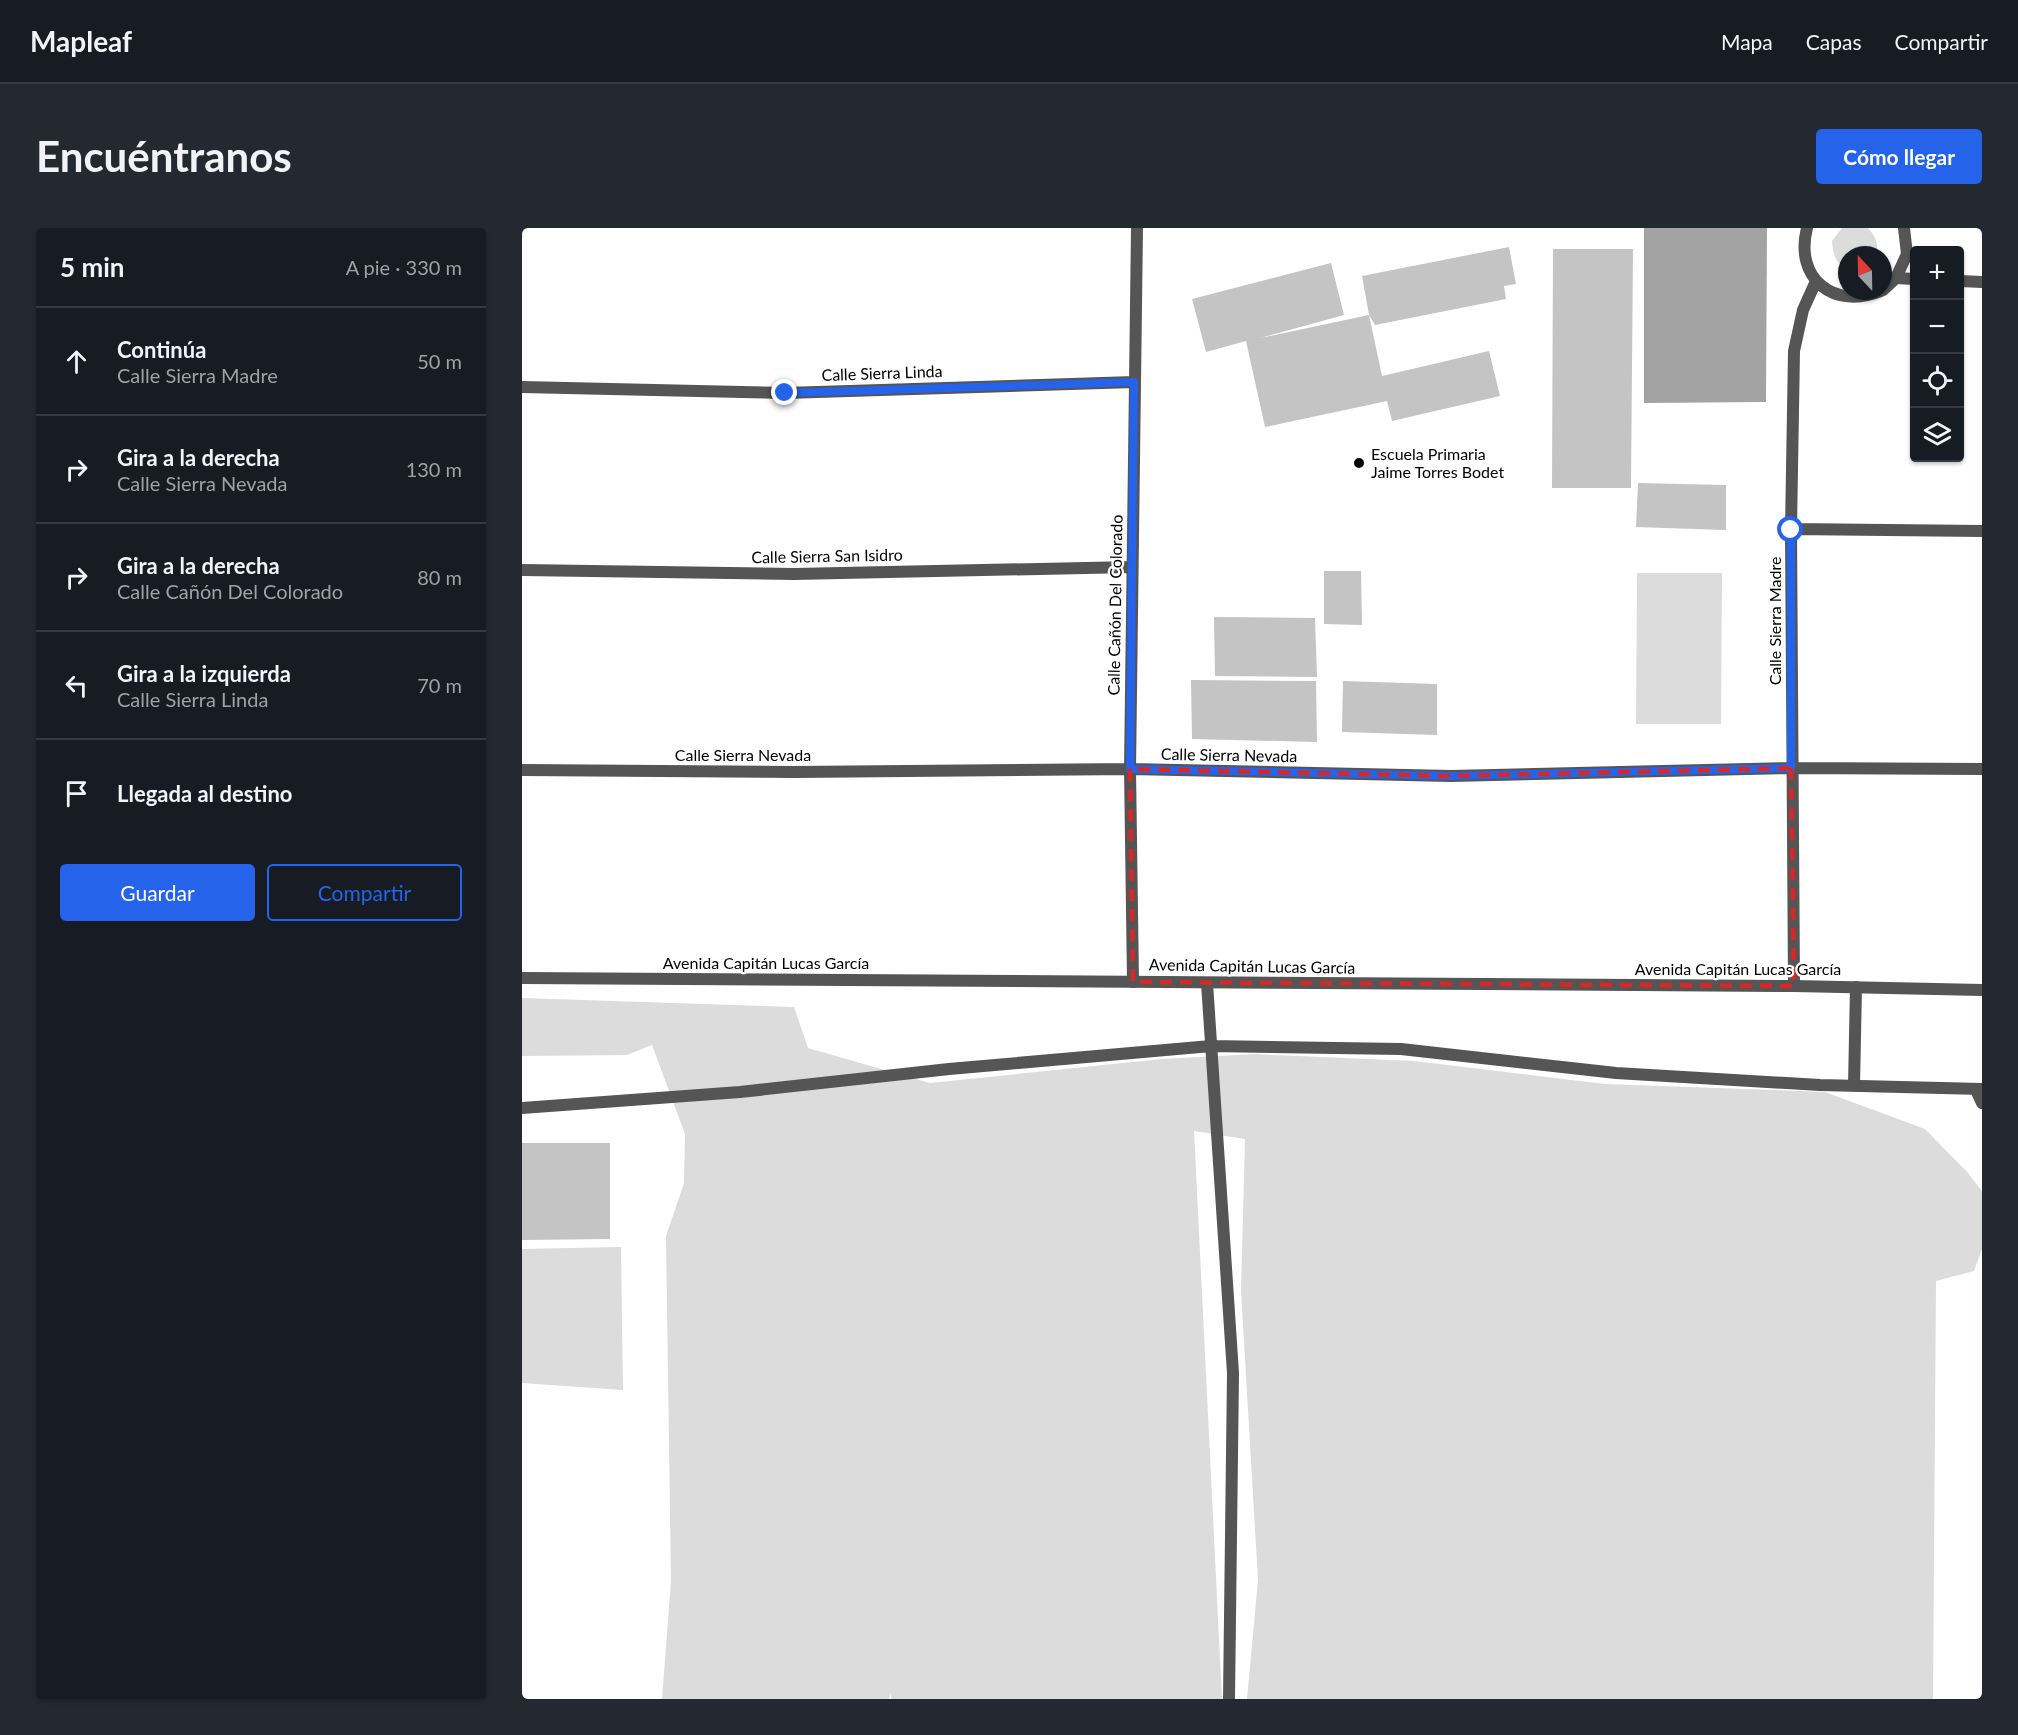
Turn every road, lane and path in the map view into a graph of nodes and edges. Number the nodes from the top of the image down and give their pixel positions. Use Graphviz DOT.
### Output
graph roads {
  1 [pos="1137,228"];
  2 [pos="1807,228"];
  3 [pos="1904,228"];
  4 [pos="1896,278"];
  5 [pos="1910,279"];
  6 [pos="1816,281"];
  7 [pos="1964,281"];
  8 [pos="1892,282"];
  9 [pos="1982,282"];
  10 [pos="1838,295"];
  11 [pos="1134,382"];
  12 [pos="522,387"];
  13 [pos="1791,530"];
  14 [pos="1982,531"];
  15 [pos="1132,567"];
  16 [pos="522,570"];
  17 [pos="1791,768"];
  18 [pos="1130,769"];
  19 [pos="1982,769"];
  20 [pos="522,770"];
  21 [pos="522,978"];
  22 [pos="1132,982"];
  23 [pos="1207,983"];
  24 [pos="1794,986"];
  25 [pos="1856,987"];
  26 [pos="1982,990"];
  27 [pos="1211,1046"];
  28 [pos="1854,1086"];
  29 [pos="1979,1090"];
  30 [pos="1982,1103"];
  31 [pos="522,1108"];
  32 [pos="1228,1699"];
  1 -- 11 [label="street, Calle Cañón Del Colorado"];
  2 -- 6 [label="street"];
  3 -- 4 [label="street"];
  4 -- 5 [label="street"];
  4 -- 8 [label="street"];
  6 -- 10 [label="street"];
  6 -- 13 [label="street, Calle Sierra Madre"];
  7 -- 9 [label="street"];
  11 -- 12 [label="street, Calle Sierra Linda"];
  11 -- 15 [label="street, Calle Cañón Del Colorado"];
  13 -- 14 [label="street"];
  13 -- 17 [label="street, Calle Sierra Madre"];
  15 -- 16 [label="street, Calle Sierra San Isidro"];
  15 -- 18 [label="street, Calle Cañón Del Colorado"];
  17 -- 18 [label="street, Calle Sierra Nevada"];
  17 -- 19 [label="street, Calle Sierra Nevada"];
  17 -- 24 [label="street, Calle Sierra Madre"];
  18 -- 20 [label="street, Calle Sierra Nevada"];
  18 -- 22 [label="street, Calle Cañón Del Colorado"];
  21 -- 22 [label="street, Avenida Capitán Lucas García"];
  22 -- 23 [label="street, Avenida Capitán Lucas García"];
  23 -- 24 [label="street, Avenida Capitán Lucas García"];
  23 -- 27 [label="street"];
  24 -- 25 [label="street, Avenida Capitán Lucas García"];
  25 -- 26 [label="street, Avenida Capitán Lucas García"];
  25 -- 28 [label="street"];
  27 -- 28 [label="street"];
  27 -- 31 [label="street"];
  27 -- 32 [label="street"];
  28 -- 29 [label="street"];
  29 -- 30 [label="street"];
}
